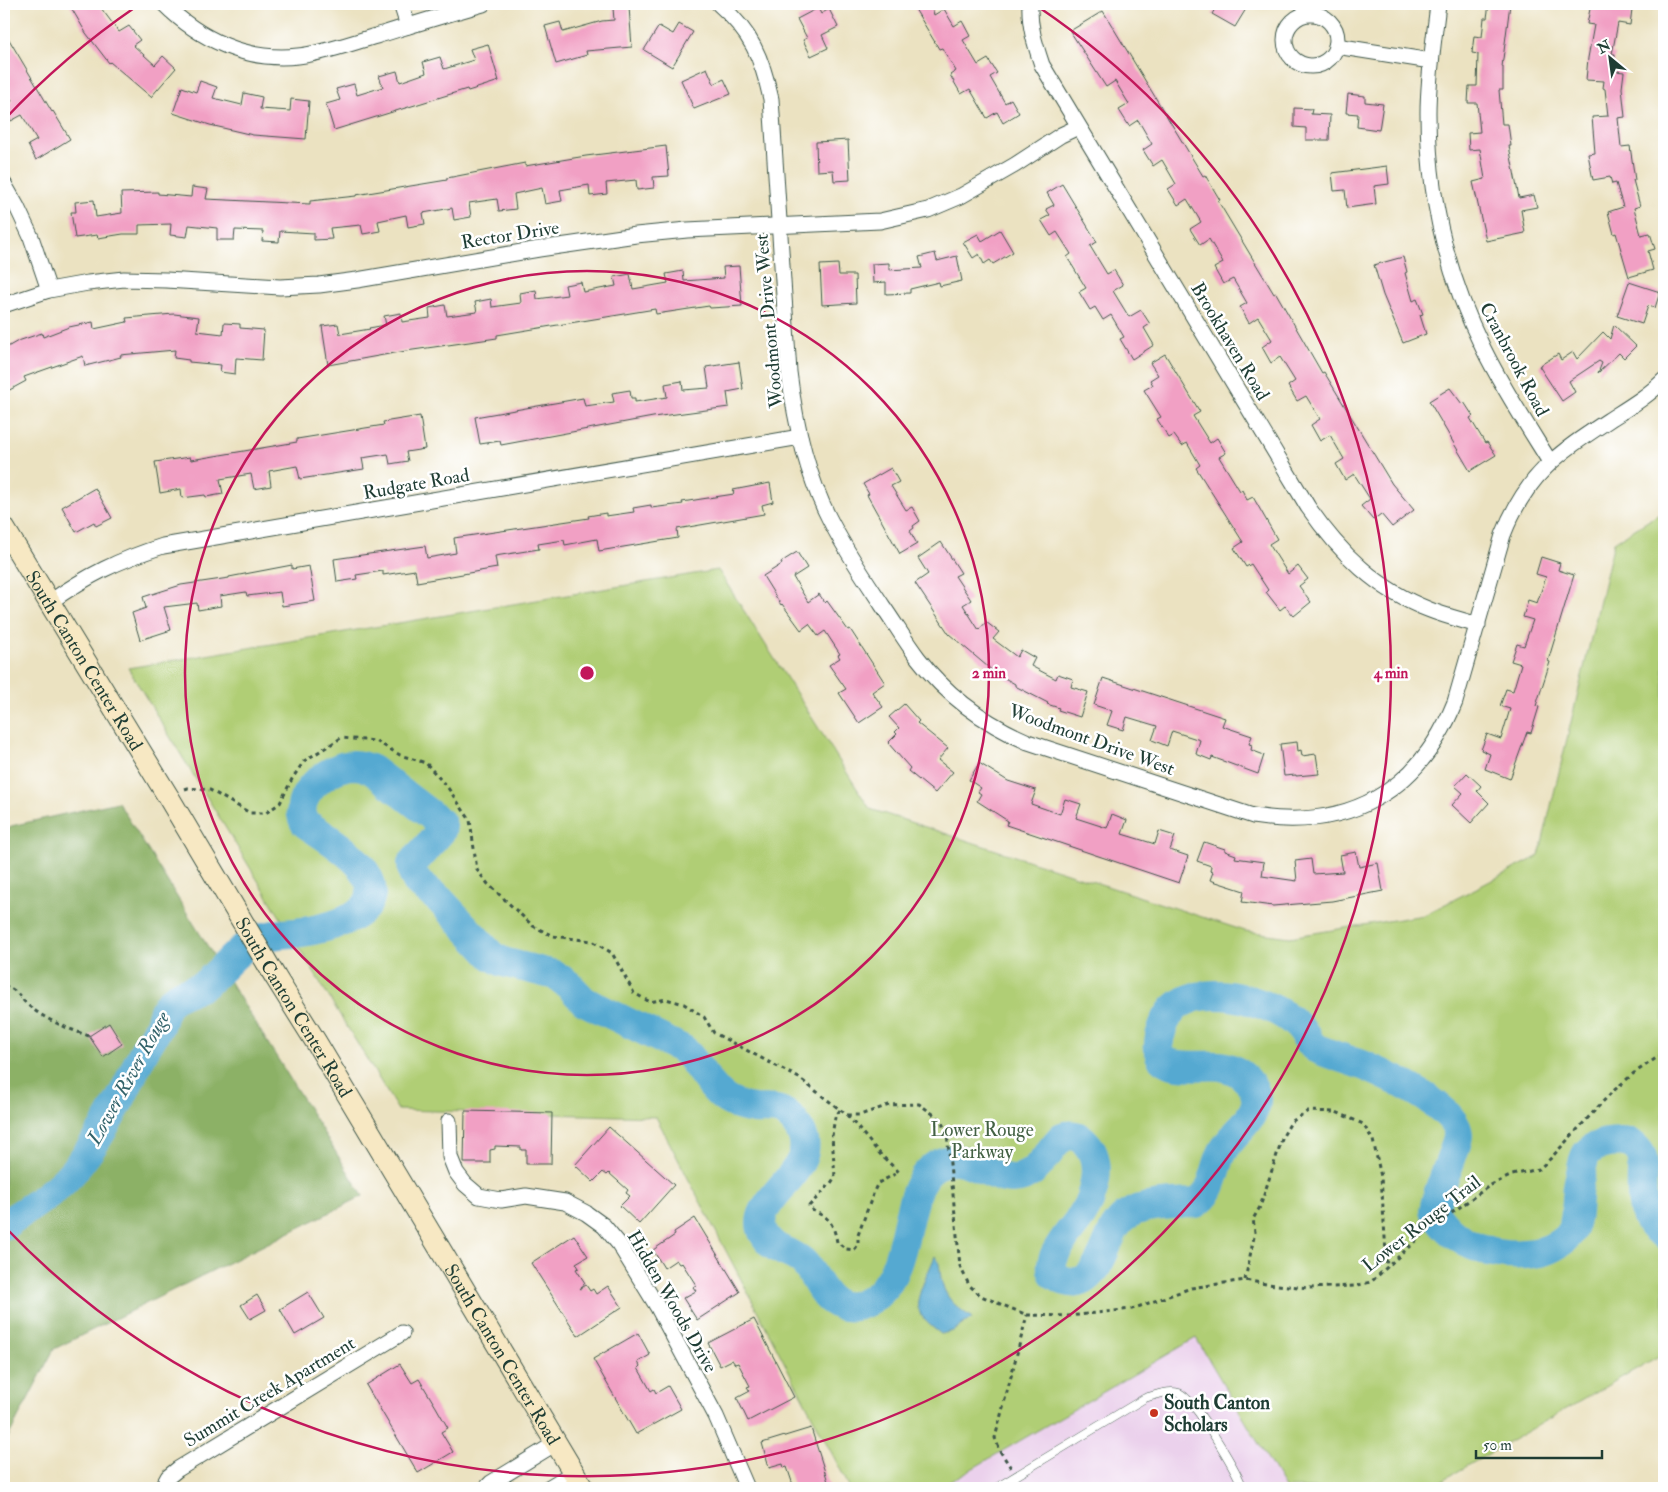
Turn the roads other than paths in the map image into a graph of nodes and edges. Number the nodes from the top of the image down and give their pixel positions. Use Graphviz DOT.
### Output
graph roads {
  1 [pos="164,4"];
  2 [pos="401,4"];
  3 [pos="483,4"];
  4 [pos="719,4"];
  5 [pos="1438,4"];
  6 [pos="1028,5"];
  7 [pos="408,26"];
  8 [pos="1336,46"];
  9 [pos="1431,61"];
  10 [pos="1078,127"];
  11 [pos="4,184"];
  12 [pos="780,226"];
  13 [pos="48,290"];
  14 [pos="4,306"];
  15 [pos="1664,380"];
  16 [pos="800,437"];
  17 [pos="1550,462"];
  18 [pos="4,528"];
  19 [pos="50,602"];
  20 [pos="1478,625"];
  21 [pos="449,1121"];
  22 [pos="402,1333"];
  23 [pos="556,1443"];
  24 [pos="578,1481"];
  25 [pos="162,1488"];
  26 [pos="486,1488"];
  27 [pos="548,1488"];
  28 [pos="747,1488"];
  29 [pos="996,1488"];
  30 [pos="1243,1488"];
  1 -- 7 [label="street"];
  2 -- 7 [label="street"];
  3 -- 7 [label="street"];
  4 -- 12 [label="street, Woodmont Drive West"];
  5 -- 9 [label="street, Cranbrook Road"];
  6 -- 10 [label="street, Brookhaven Road"];
  8 -- 9 [label="street"];
  9 -- 17 [label="street, Cranbrook Road"];
  10 -- 12 [label="street, Rector Drive"];
  10 -- 20 [label="street, Brookhaven Road"];
  11 -- 13 [label="street"];
  12 -- 13 [label="street, Rector Drive"];
  12 -- 16 [label="street, Woodmont Drive West"];
  13 -- 14 [label="street, Rector Drive"];
  15 -- 17 [label="street, Woodmont Drive West"];
  16 -- 19 [label="street, Rudgate Road"];
  16 -- 20 [label="street, Woodmont Drive West"];
  17 -- 20 [label="street, Woodmont Drive West"];
  18 -- 19 [label="main road, South Canton Center Road"];
  19 -- 23 [label="main road, South Canton Center Road"];
  21 -- 28 [label="street, Hidden Woods Drive"];
  22 -- 25 [label="street, Summit Creek Apartment"];
  23 -- 24 [label="main road, South Canton Center Road"];
  23 -- 26 [label="street"];
  24 -- 27 [label="street"];
  29 -- 30 [label="lane"];
}
